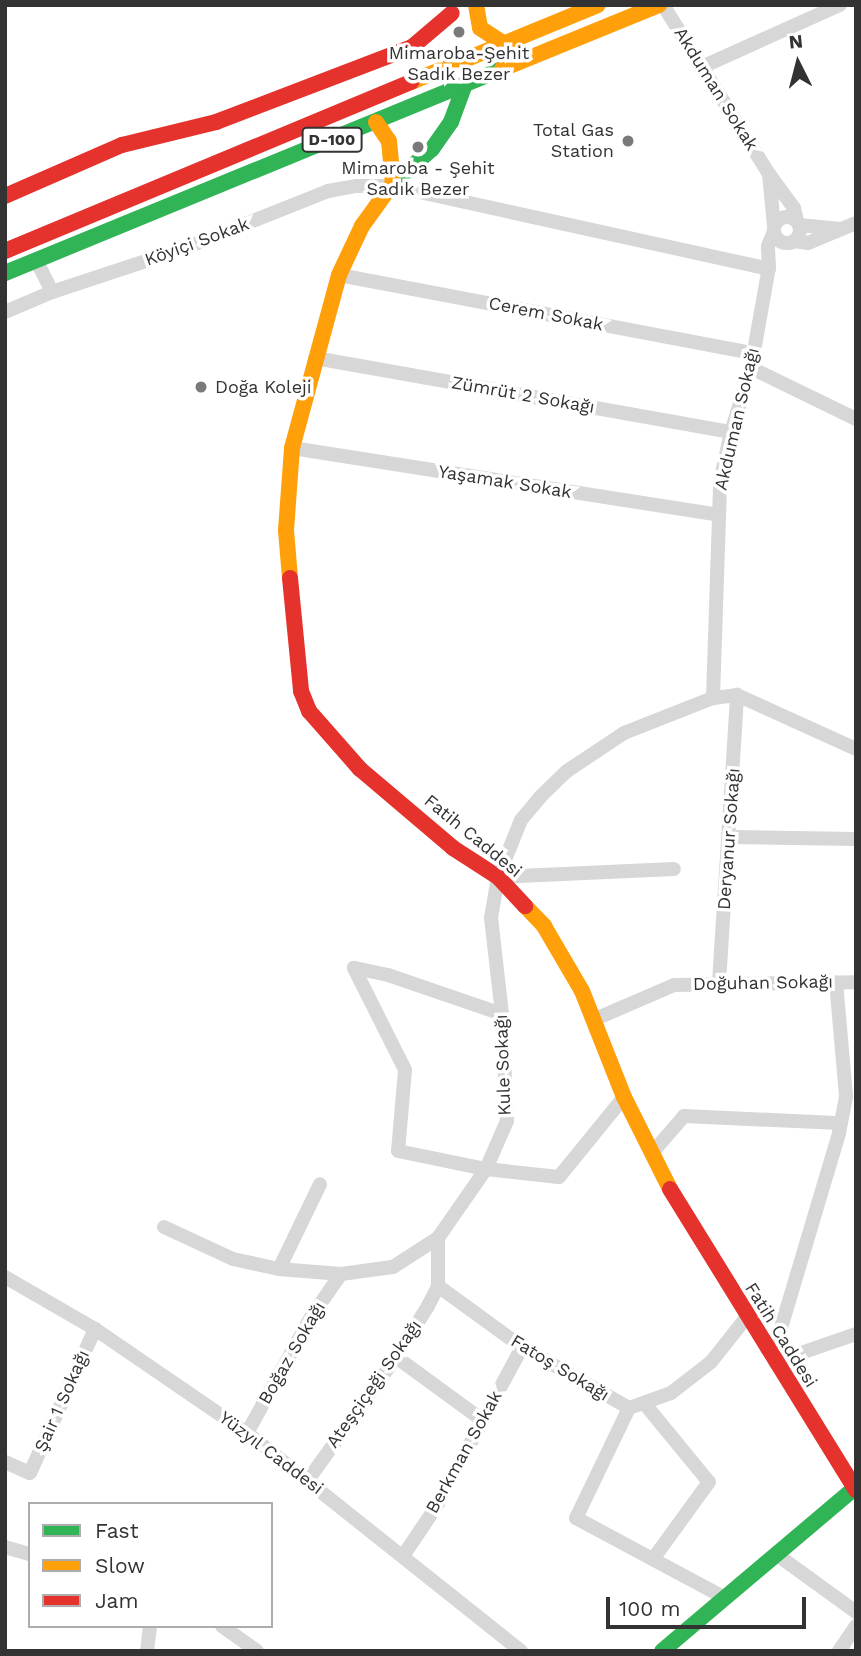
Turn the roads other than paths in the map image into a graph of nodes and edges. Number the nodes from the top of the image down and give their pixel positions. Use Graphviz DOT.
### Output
graph roads {
  1 [pos="475,5"];
  2 [pos="598,5"];
  3 [pos="661,5"];
  4 [pos="840,5"];
  5 [pos="456,9"];
  6 [pos="503,43"];
  7 [pos="704,66"];
  8 [pos="413,81"];
  9 [pos="465,84"];
  10 [pos="376,122"];
  11 [pos="768,174"];
  12 [pos="392,185"];
  13 [pos="5,197"];
  14 [pos="798,223"];
  15 [pos="849,226"];
  16 [pos="774,229"];
  17 [pos="792,242"];
  18 [pos="5,251"];
  19 [pos="36,260"];
  20 [pos="769,268"];
  21 [pos="5,273"];
  22 [pos="339,275"];
  23 [pos="52,292"];
  24 [pos="5,313"];
  25 [pos="753,353"];
  26 [pos="316,358"];
  27 [pos="751,368"];
  28 [pos="856,419"];
  29 [pos="731,432"];
  30 [pos="292,448"];
  31 [pos="718,515"];
  32 [pos="737,695"];
  33 [pos="713,698"];
  34 [pos="856,749"];
  35 [pos="729,837"];
  36 [pos="856,839"];
  37 [pos="674,869"];
  38 [pos="498,877"];
  39 [pos="836,982"];
  40 [pos="856,982"];
  41 [pos="719,983"];
  42 [pos="502,1014"];
  43 [pos="593,1020"];
  44 [pos="624,1097"];
  45 [pos="841,1123"];
  46 [pos="652,1153"];
  47 [pos="486,1169"];
  48 [pos="320,1184"];
  49 [pos="164,1227"];
  50 [pos="438,1238"];
  51 [pos="279,1269"];
  52 [pos="341,1274"];
  53 [pos="5,1276"];
  54 [pos="438,1286"];
  55 [pos="746,1318"];
  56 [pos="95,1329"];
  57 [pos="856,1334"];
  58 [pos="522,1347"];
  59 [pos="771,1356"];
  60 [pos="396,1357"];
  61 [pos="644,1403"];
  62 [pos="629,1408"];
  63 [pos="482,1420"];
  64 [pos="247,1433"];
  65 [pos="5,1462"];
  66 [pos="308,1480"];
  67 [pos="855,1489"];
  68 [pos="5,1546"];
  69 [pos="28,1553"];
  70 [pos="776,1554"];
  71 [pos="403,1556"];
  72 [pos="653,1559"];
  73 [pos="724,1598"];
  74 [pos="856,1612"];
  75 [pos="856,1626"];
  76 [pos="150,1628"];
  77 [pos="225,1628"];
  78 [pos="148,1651"];
  79 [pos="257,1651"];
  80 [pos="521,1651"];
  81 [pos="662,1651"];
  82 [pos="839,1651"];
  1 -- 6 [label="main road"];
  2 -- 6 [label="main road, D-100"];
  3 -- 7 [label="street, Akduman Sokak"];
  3 -- 9 [label="main road, D-100"];
  4 -- 7 [label="street"];
  5 -- 8 [label="main road"];
  5 -- 13 [label="main road"];
  6 -- 8 [label="main road, D-100"];
  7 -- 11 [label="street, Akduman Sokak"];
  8 -- 18 [label="main road, D-100"];
  9 -- 10 [label="main road, D-100"];
  9 -- 12 [label="main road, Fatih Caddesi"];
  10 -- 12 [label="main road"];
  10 -- 19 [label="main road, D-100"];
  11 -- 14 [label="street, Akduman Sokak"];
  11 -- 16 [label="street, Akduman Sokak"];
  12 -- 20 [label="street, Köyiçi Sokak"];
  12 -- 22 [label="main road, Fatih Caddesi"];
  12 -- 23 [label="street, Köyiçi Sokak"];
  14 -- 15 [label="street"];
  14 -- 16 [label="street"];
  14 -- 17 [label="street"];
  15 -- 17 [label="street"];
  16 -- 17 [label="street"];
  16 -- 20 [label="street, Akduman Sokağı"];
  17 -- 20 [label="street"];
  19 -- 21 [label="main road, D-100"];
  19 -- 23 [label="street"];
  20 -- 25 [label="street, Akduman Sokağı"];
  22 -- 25 [label="street, Cerem Sokak"];
  22 -- 26 [label="main road, Fatih Caddesi"];
  23 -- 24 [label="street, Köyiçi Sokak"];
  25 -- 27 [label="street, Akduman Sokağı"];
  26 -- 29 [label="street, Zümrüt 2 Sokağı"];
  26 -- 30 [label="main road, Fatih Caddesi"];
  27 -- 28 [label="street"];
  27 -- 29 [label="street, Akduman Sokağı"];
  29 -- 31 [label="street, Akduman Sokağı"];
  30 -- 31 [label="street, Yaşamak Sokak"];
  30 -- 38 [label="main road, Fatih Caddesi"];
  31 -- 33 [label="street, Akduman Sokağı"];
  32 -- 33 [label="street, Kule Sokağı"];
  32 -- 34 [label="street"];
  32 -- 35 [label="street, Deryanur Sokağı"];
  33 -- 38 [label="street, Kule Sokağı"];
  35 -- 36 [label="street"];
  35 -- 41 [label="street, Deryanur Sokağı"];
  37 -- 38 [label="street"];
  38 -- 42 [label="street, Kule Sokağı"];
  38 -- 43 [label="main road, Fatih Caddesi"];
  39 -- 40 [label="street, Doğuhan Sokağı"];
  39 -- 41 [label="street, Doğuhan Sokağı"];
  39 -- 45 [label="street"];
  41 -- 43 [label="street, Doğuhan Sokağı"];
  42 -- 47 [label="street, Kule Sokağı"];
  42 -- 47 [label="street"];
  43 -- 44 [label="main road, Fatih Caddesi"];
  44 -- 46 [label="main road, Fatih Caddesi"];
  44 -- 47 [label="street"];
  45 -- 46 [label="street"];
  45 -- 59 [label="street"];
  46 -- 55 [label="main road, Fatih Caddesi"];
  47 -- 50 [label="street, Kule Sokağı"];
  48 -- 51 [label="street"];
  49 -- 51 [label="street, Kule Sokağı"];
  50 -- 52 [label="street, Kule Sokağı"];
  50 -- 54 [label="street"];
  51 -- 52 [label="street, Kule Sokağı"];
  52 -- 64 [label="street, Boğaz Sokağı"];
  53 -- 56 [label="street, Yüzyıl Caddesi"];
  54 -- 58 [label="street, Fatoş Sokağı"];
  54 -- 60 [label="street, Ateşçiçeği Sokağı"];
  55 -- 59 [label="main road, Fatih Caddesi"];
  55 -- 61 [label="street, Fatoş Sokağı"];
  56 -- 64 [label="street, Yüzyıl Caddesi"];
  56 -- 65 [label="street, Şair 1 Sokağı"];
  57 -- 59 [label="street"];
  58 -- 62 [label="street, Fatoş Sokağı"];
  58 -- 63 [label="street, Berkman Sokak"];
  59 -- 67 [label="main road, Fatih Caddesi"];
  60 -- 63 [label="street"];
  60 -- 66 [label="street, Ateşçiçeği Sokağı"];
  61 -- 62 [label="street, Fatoş Sokağı"];
  61 -- 72 [label="street"];
  62 -- 72 [label="street"];
  63 -- 71 [label="street, Berkman Sokak"];
  64 -- 66 [label="street, Yüzyıl Caddesi"];
  66 -- 71 [label="street, Yüzyıl Caddesi"];
  67 -- 70 [label="main road"];
  68 -- 69 [label="street"];
  70 -- 73 [label="main road"];
  70 -- 74 [label="street"];
  71 -- 80 [label="street, Yüzyıl Caddesi"];
  72 -- 73 [label="street"];
  73 -- 81 [label="main road"];
  75 -- 82 [label="street"];
  76 -- 78 [label="street"];
  77 -- 79 [label="street"];
}
